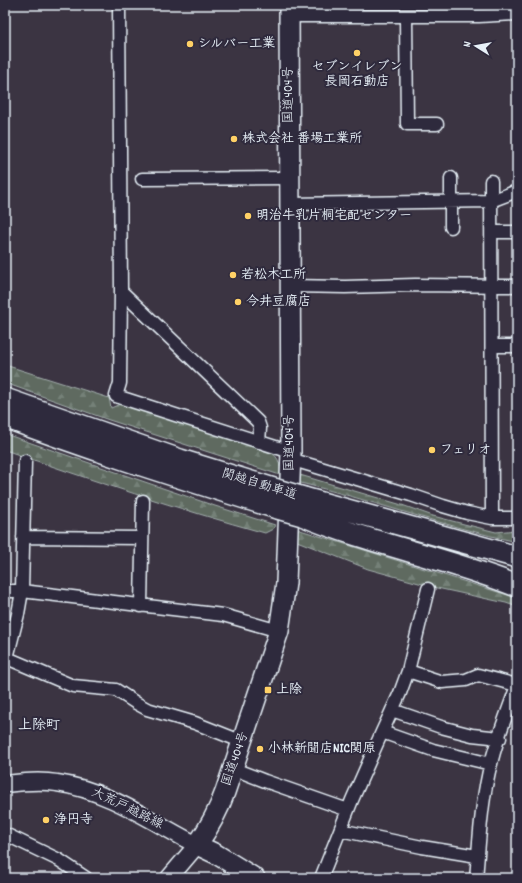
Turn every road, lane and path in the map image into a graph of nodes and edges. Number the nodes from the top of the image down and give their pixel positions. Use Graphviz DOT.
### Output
graph roads {
  1 [pos="119,5"];
  2 [pos="289,11"];
  3 [pos="517,14"];
  4 [pos="406,16"];
  5 [pos="437,124"];
  6 [pos="289,178"];
  7 [pos="451,178"];
  8 [pos="142,179"];
  9 [pos="491,181"];
  10 [pos="517,191"];
  11 [pos="450,201"];
  12 [pos="491,201"];
  13 [pos="290,204"];
  14 [pos="451,227"];
  15 [pos="492,232"];
  16 [pos="517,232"];
  17 [pos="290,286"];
  18 [pos="491,286"];
  19 [pos="517,286"];
  20 [pos="121,291"];
  21 [pos="492,346"];
  22 [pos="517,346"];
  23 [pos="5,399"];
  24 [pos="5,417"];
  25 [pos="259,442"];
  26 [pos="291,455"];
  27 [pos="25,461"];
  28 [pos="277,499"];
  29 [pos="143,501"];
  30 [pos="303,507"];
  31 [pos="371,518"];
  32 [pos="492,518"];
  33 [pos="517,518"];
  34 [pos="23,537"];
  35 [pos="142,538"];
  36 [pos="517,551"];
  37 [pos="517,558"];
  38 [pos="517,575"];
  39 [pos="517,586"];
  40 [pos="428,588"];
  41 [pos="5,591"];
  42 [pos="22,591"];
  43 [pos="142,606"];
  44 [pos="279,631"];
  45 [pos="6,660"];
  46 [pos="408,671"];
  47 [pos="517,685"];
  48 [pos="392,710"];
  49 [pos="382,732"];
  50 [pos="500,738"];
  51 [pos="243,742"];
  52 [pos="491,764"];
  53 [pos="234,769"];
  54 [pos="5,784"];
  55 [pos="348,810"];
  56 [pos="340,830"];
  57 [pos="5,834"];
  58 [pos="197,845"];
  59 [pos="477,856"];
  60 [pos="86,878"];
  61 [pos="169,878"];
  62 [pos="255,878"];
  63 [pos="321,878"];
  64 [pos="476,878"];
  1 -- 20 [label="street"];
  2 -- 4 [label="street"];
  2 -- 6 [label="highway, 国道404号"];
  3 -- 4 [label="street"];
  4 -- 5 [label="street"];
  6 -- 8 [label="street"];
  6 -- 13 [label="highway, 国道404号"];
  7 -- 11 [label="street"];
  9 -- 12 [label="street"];
  10 -- 12 [label="street"];
  11 -- 12 [label="street"];
  11 -- 13 [label="street"];
  11 -- 14 [label="street"];
  12 -- 15 [label="street"];
  13 -- 17 [label="highway, 国道404号"];
  15 -- 16 [label="street"];
  15 -- 18 [label="street"];
  17 -- 18 [label="street"];
  17 -- 26 [label="highway, 国道404号"];
  18 -- 19 [label="street"];
  18 -- 21 [label="street"];
  20 -- 25 [label="street"];
  20 -- 25 [label="street"];
  21 -- 22 [label="street"];
  21 -- 32 [label="street"];
  23 -- 28 [label="highway, 関越自動車道"];
  24 -- 28 [label="highway, 関越自動車道"];
  25 -- 26 [label="street"];
  26 -- 32 [label="street"];
  26 -- 44 [label="highway, 国道404号"];
  27 -- 34 [label="street"];
  28 -- 30 [label="highway, 関越自動車道, bridge"];
  29 -- 35 [label="street"];
  30 -- 31 [label="highway, 関越自動車道"];
  30 -- 38 [label="highway, 関越自動車道"];
  30 -- 39 [label="highway"];
  31 -- 36 [label="highway"];
  31 -- 37 [label="highway, 関越自動車道"];
  32 -- 33 [label="street"];
  34 -- 35 [label="street"];
  34 -- 42 [label="street"];
  35 -- 43 [label="street"];
  40 -- 46 [label="street"];
  41 -- 42 [label="street"];
  42 -- 43 [label="street"];
  42 -- 45 [label="street"];
  43 -- 44 [label="street"];
  44 -- 51 [label="highway, 国道404号"];
  45 -- 51 [label="street"];
  46 -- 47 [label="street"];
  46 -- 48 [label="street"];
  47 -- 50 [label="street"];
  48 -- 49 [label="street"];
  48 -- 50 [label="street"];
  49 -- 52 [label="street"];
  49 -- 55 [label="street"];
  50 -- 52 [label="street"];
  51 -- 53 [label="highway, 国道404号"];
  52 -- 59 [label="street"];
  53 -- 55 [label="street"];
  53 -- 58 [label="highway, 国道404号"];
  54 -- 58 [label="main road, 大荒戸越路線"];
  55 -- 56 [label="street"];
  56 -- 59 [label="street"];
  56 -- 63 [label="street"];
  57 -- 60 [label="street"];
  58 -- 61 [label="main road"];
  58 -- 62 [label="highway"];
  59 -- 64 [label="street"];
}
